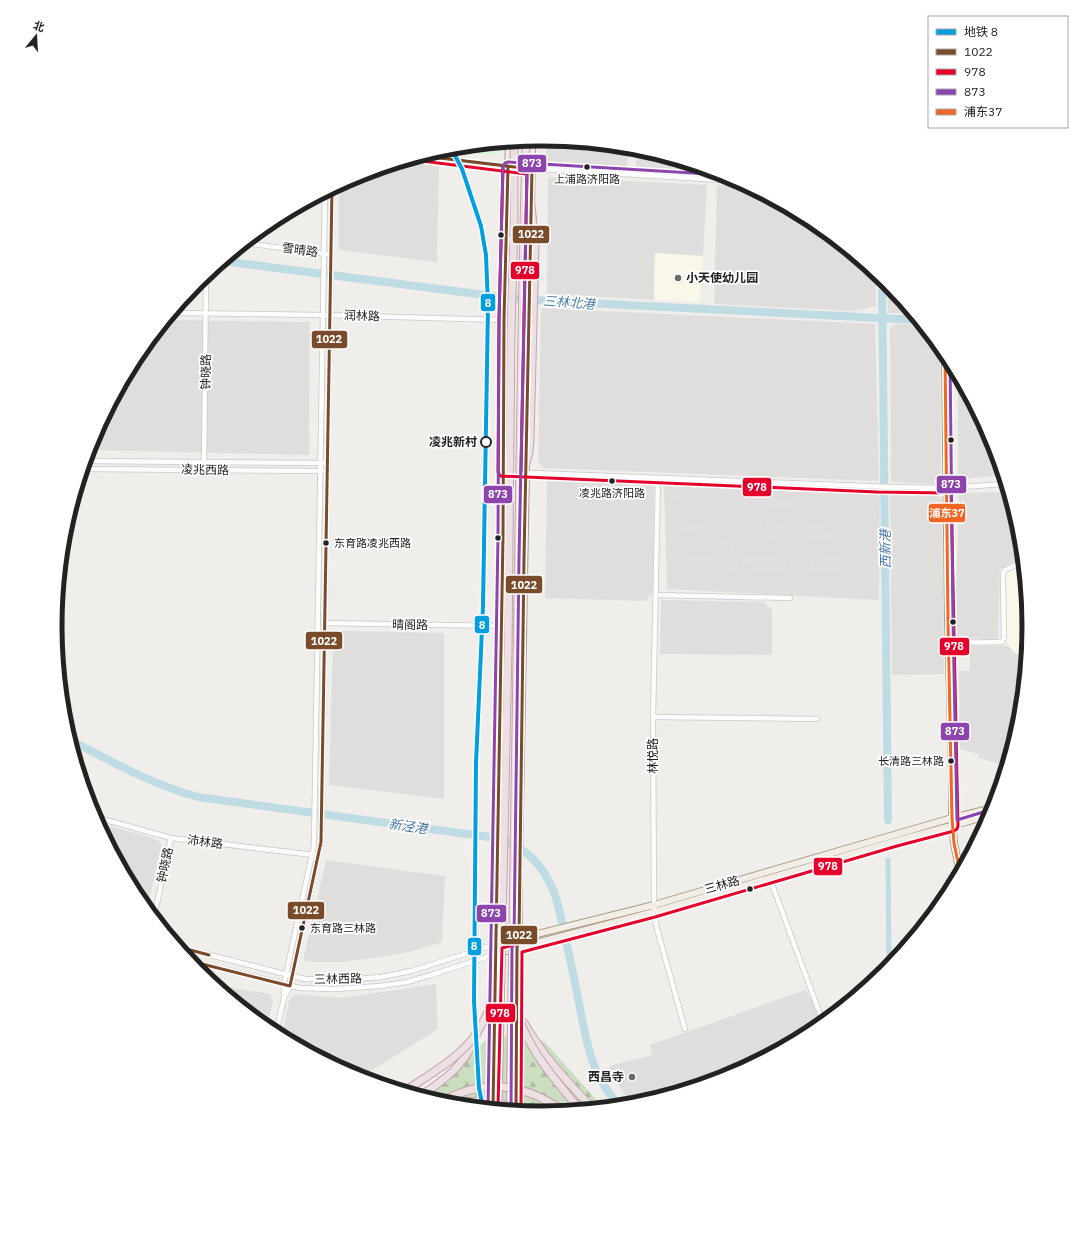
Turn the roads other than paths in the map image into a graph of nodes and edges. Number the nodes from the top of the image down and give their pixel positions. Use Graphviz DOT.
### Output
graph roads {
  1 [pos="532,146"];
  2 [pos="509,147"];
  3 [pos="514,147"];
  4 [pos="526,147"];
  5 [pos="436,158"];
  6 [pos="508,168"];
  7 [pos="532,169"];
  8 [pos="718,180"];
  9 [pos="332,195"];
  10 [pos="325,199"];
  11 [pos="531,205"];
  12 [pos="507,239"];
  13 [pos="252,243"];
  14 [pos="324,255"];
  15 [pos="331,256"];
  16 [pos="206,284"];
  17 [pos="504,284"];
  18 [pos="179,312"];
  19 [pos="207,313"];
  20 [pos="323,315"];
  21 [pos="330,315"];
  22 [pos="504,320"];
  23 [pos="945,366"];
  24 [pos="91,461"];
  25 [pos="204,462"];
  26 [pos="320,463"];
  27 [pos="327,463"];
  28 [pos="89,468"];
  29 [pos="204,470"];
  30 [pos="320,471"];
  31 [pos="327,471"];
  32 [pos="503,472"];
  33 [pos="526,472"];
  34 [pos="658,478"];
  35 [pos="1001,484"];
  36 [pos="520,486"];
  37 [pos="509,487"];
  38 [pos="946,488"];
  39 [pos="1018,564"];
  40 [pos="656,595"];
  41 [pos="790,598"];
  42 [pos="318,623"];
  43 [pos="325,623"];
  44 [pos="502,626"];
  45 [pos="948,643"];
  46 [pos="653,717"];
  47 [pos="817,719"];
  48 [pos="985,810"];
  49 [pos="952,818"];
  50 [pos="981,818"];
  51 [pos="103,819"];
  52 [pos="953,826"];
  53 [pos="171,838"];
  54 [pos="312,855"];
  55 [pos="318,856"];
  56 [pos="958,865"];
  57 [pos="770,878"];
  58 [pos="654,905"];
  59 [pos="155,910"];
  60 [pos="654,912"];
  61 [pos="519,939"];
  62 [pos="497,944"];
  63 [pos="517,948"];
  64 [pos="188,950"];
  65 [pos="496,954"];
  66 [pos="202,964"];
  67 [pos="286,974"];
  68 [pos="292,976"];
  69 [pos="501,978"];
  70 [pos="284,984"];
  71 [pos="290,986"];
  72 [pos="511,987"];
  73 [pos="284,998"];
  74 [pos="518,1013"];
  75 [pos="821,1016"];
  76 [pos="277,1027"];
  77 [pos="685,1030"];
  78 [pos="478,1032"];
  79 [pos="410,1088"];
  80 [pos="426,1092"];
  81 [pos="450,1097"];
  82 [pos="475,1101"];
  83 [pos="492,1103"];
  84 [pos="498,1104"];
  85 [pos="500,1104"];
  86 [pos="588,1104"];
  87 [pos="510,1105"];
  88 [pos="516,1105"];
  89 [pos="576,1105"];
  90 [pos="555,1106"];
  1 -- 7 [label="main road"];
  2 -- 6 [label="main road"];
  3 -- 37 [label="highway, bridge"];
  4 -- 36 [label="highway, bridge"];
  5 -- 6 [label="street"];
  6 -- 7 [label="street"];
  6 -- 12 [label="main road"];
  7 -- 8 [label="street"];
  7 -- 11 [label="main road"];
  9 -- 15 [label="street"];
  10 -- 14 [label="street"];
  11 -- 33 [label="main road"];
  11 -- 36 [label="highway, bridge"];
  12 -- 17 [label="highway"];
  13 -- 14 [label="street, 雪晴路"];
  14 -- 15 [label="street, 雪晴路"];
  14 -- 20 [label="street"];
  15 -- 21 [label="street"];
  16 -- 19 [label="street, 钟晓路"];
  17 -- 22 [label="main road, bridge"];
  17 -- 37 [label="highway, bridge"];
  18 -- 19 [label="street, 润林路"];
  19 -- 20 [label="street, 润林路"];
  19 -- 25 [label="street, 钟晓路"];
  20 -- 21 [label="street, 润林路"];
  20 -- 26 [label="street"];
  21 -- 22 [label="street, 润林路"];
  21 -- 27 [label="street"];
  22 -- 32 [label="main road"];
  23 -- 38 [label="main road"];
  24 -- 25 [label="street, 凌兆西路"];
  25 -- 26 [label="street, 凌兆西路"];
  25 -- 29 [label="street, 钟晓路"];
  26 -- 27 [label="street, 凌兆西路"];
  26 -- 30 [label="street"];
  27 -- 31 [label="street"];
  28 -- 29 [label="street, 凌兆西路"];
  29 -- 30 [label="street, 凌兆西路"];
  30 -- 31 [label="street, 凌兆西路"];
  30 -- 42 [label="street"];
  31 -- 43 [label="street"];
  32 -- 33 [label="street"];
  32 -- 44 [label="main road"];
  33 -- 34 [label="street"];
  33 -- 61 [label="main road"];
  34 -- 38 [label="street"];
  34 -- 40 [label="street, 林悦路"];
  35 -- 38 [label="street"];
  36 -- 72 [label="highway, bridge"];
  37 -- 69 [label="highway, bridge"];
  38 -- 45 [label="main road"];
  39 -- 45 [label="street"];
  40 -- 41 [label="street"];
  40 -- 46 [label="street, 林悦路"];
  42 -- 43 [label="street, 晴阁路"];
  42 -- 54 [label="street"];
  43 -- 44 [label="street, 晴阁路"];
  43 -- 55 [label="street"];
  44 -- 62 [label="main road"];
  45 -- 49 [label="main road"];
  46 -- 47 [label="street"];
  46 -- 58 [label="street, 林悦路"];
  48 -- 49 [label="main road, 三林路"];
  49 -- 52 [label="main road"];
  49 -- 58 [label="main road, 三林路"];
  50 -- 52 [label="main road, 三林路"];
  51 -- 53 [label="street, 沛林路"];
  52 -- 56 [label="main road"];
  52 -- 57 [label="main road, 三林路"];
  53 -- 54 [label="street, 沛林路"];
  53 -- 59 [label="street, 钟晓路"];
  54 -- 55 [label="street, 沛林路"];
  54 -- 67 [label="street"];
  55 -- 68 [label="street"];
  57 -- 60 [label="main road, 三林路"];
  57 -- 75 [label="street"];
  58 -- 60 [label="street, 林悦路"];
  58 -- 61 [label="main road, 三林路"];
  60 -- 63 [label="main road, 三林路"];
  60 -- 77 [label="street, 林悦路"];
  61 -- 62 [label="main road, 三林路"];
  61 -- 63 [label="main road"];
  62 -- 65 [label="main road"];
  62 -- 68 [label="street, 三林西路"];
  63 -- 65 [label="main road, 三林路"];
  63 -- 88 [label="main road"];
  64 -- 67 [label="street, 三林西路"];
  65 -- 71 [label="street, 三林西路"];
  65 -- 83 [label="main road"];
  66 -- 70 [label="street, 三林西路"];
  67 -- 68 [label="street, 三林西路"];
  67 -- 70 [label="street"];
  68 -- 71 [label="street"];
  69 -- 78 [label="highway, bridge"];
  69 -- 84 [label="highway, bridge"];
  70 -- 71 [label="street, 三林西路"];
  70 -- 73 [label="street"];
  71 -- 73 [label="street"];
  72 -- 74 [label="highway, bridge"];
  72 -- 87 [label="highway, bridge"];
  73 -- 76 [label="street"];
  74 -- 86 [label="highway, bridge"];
  74 -- 89 [label="highway, bridge"];
  78 -- 79 [label="highway, bridge"];
  78 -- 80 [label="highway, bridge"];
  81 -- 90 [label="highway, bridge"];
  82 -- 85 [label="highway, bridge"];
}
